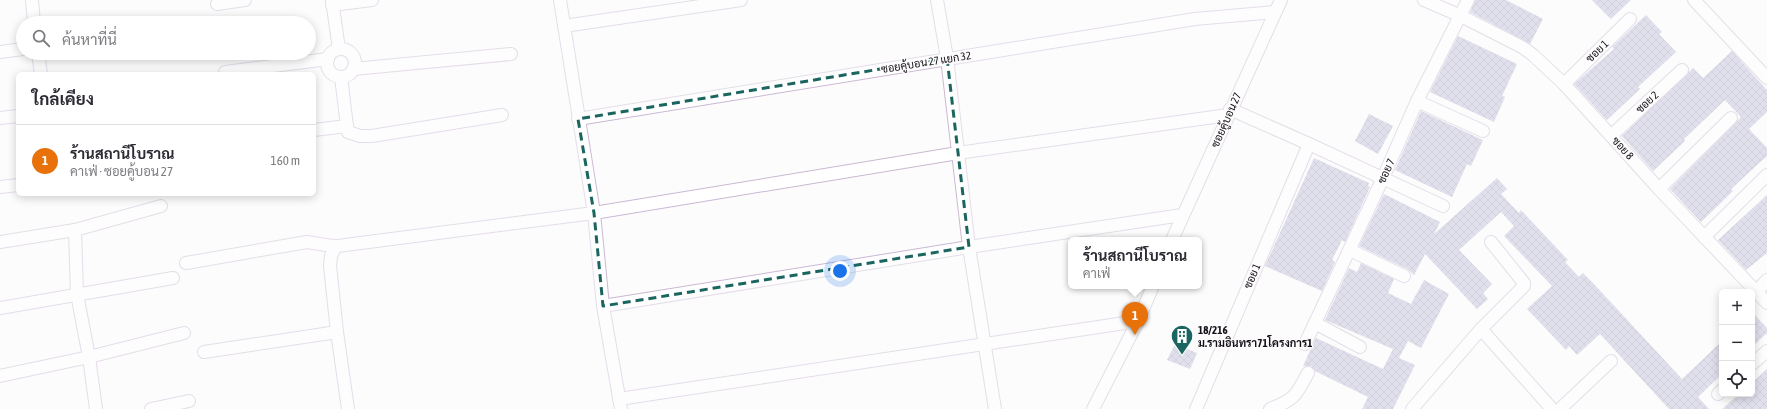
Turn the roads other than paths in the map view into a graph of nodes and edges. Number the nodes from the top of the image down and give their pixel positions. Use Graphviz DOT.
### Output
graph roads {
  1 [pos="32,0"];
  2 [pos="245,0"];
  3 [pos="372,0"];
  4 [pos="560,0"];
  5 [pos="741,0"];
  6 [pos="937,0"];
  7 [pos="1281,0"];
  8 [pos="1424,0"];
  9 [pos="1468,0"];
  10 [pos="1694,0"];
  11 [pos="332,2"];
  12 [pos="217,4"];
  13 [pos="1275,12"];
  14 [pos="33,16"];
  15 [pos="1461,16"];
  16 [pos="1630,19"];
  17 [pos="564,26"];
  18 [pos="16,50"];
  19 [pos="339,50"];
  20 [pos="0,52"];
  21 [pos="511,54"];
  22 [pos="947,58"];
  23 [pos="328,59"];
  24 [pos="39,60"];
  25 [pos="353,69"];
  26 [pos="1682,70"];
  27 [pos="41,72"];
  28 [pos="225,72"];
  29 [pos="341,77"];
  30 [pos="1767,78"];
  31 [pos="1564,84"];
  32 [pos="1417,101"];
  33 [pos="1229,112"];
  34 [pos="502,115"];
  35 [pos="16,116"];
  36 [pos="0,118"];
  37 [pos="1731,118"];
  38 [pos="578,119"];
  39 [pos="347,126"];
  40 [pos="316,130"];
  41 [pos="1483,131"];
  42 [pos="1612,135"];
  43 [pos="1309,144"];
  44 [pos="958,153"];
  45 [pos="1767,175"];
  46 [pos="1383,178"];
  47 [pos="16,185"];
  48 [pos="0,187"];
  49 [pos="1659,189"];
  50 [pos="161,206"];
  51 [pos="1442,206"];
  52 [pos="594,213"];
  53 [pos="1182,215"];
  54 [pos="75,230"];
  55 [pos="1173,237"];
  56 [pos="1704,237"];
  57 [pos="0,242"];
  58 [pos="1491,242"];
  59 [pos="970,247"];
  60 [pos="335,248"];
  61 [pos="1350,250"];
  62 [pos="186,263"];
  63 [pos="1404,276"];
  64 [pos="173,278"];
  65 [pos="1767,280"];
  66 [pos="1152,289"];
  67 [pos="1757,291"];
  68 [pos="77,294"];
  69 [pos="1767,303"];
  70 [pos="603,306"];
  71 [pos="0,308"];
  72 [pos="1138,321"];
  73 [pos="1315,324"];
  74 [pos="1481,329"];
  75 [pos="336,332"];
  76 [pos="184,333"];
  77 [pos="984,344"];
  78 [pos="1305,344"];
  79 [pos="1360,347"];
  80 [pos="1767,351"];
  81 [pos="204,352"];
  82 [pos="89,357"];
  83 [pos="1611,361"];
  84 [pos="1755,361"];
  85 [pos="1308,373"];
  86 [pos="0,376"];
  87 [pos="189,401"];
  88 [pos="620,404"];
  89 [pos="96,409"];
  90 [pos="151,409"];
  91 [pos="348,409"];
  92 [pos="994,409"];
  93 [pos="1093,409"];
  94 [pos="1196,409"];
  95 [pos="1270,409"];
  96 [pos="1412,409"];
  97 [pos="1552,409"];
  98 [pos="1560,409"];
  1 -- 14 [label="street"];
  2 -- 12 [label="street"];
  3 -- 11 [label="street"];
  4 -- 17 [label="street"];
  5 -- 17 [label="street"];
  6 -- 22 [label="street"];
  7 -- 13 [label="street, ซอยคู้บอน 27"];
  8 -- 15 [label="street, ซอย 8"];
  9 -- 15 [label="street, ซอย 7"];
  10 -- 30 [label="street"];
  11 -- 19 [label="street"];
  13 -- 22 [label="street, ซอยคู้บอน 27 แยก 32"];
  13 -- 33 [label="street, ซอยคู้บอน 27"];
  15 -- 31 [label="street, ซอย 8"];
  15 -- 32 [label="street, ซอย 7"];
  16 -- 31 [label="street, ซอย 1"];
  17 -- 38 [label="street"];
  18 -- 20 [label="street"];
  19 -- 23 [label="street"];
  19 -- 25 [label="street"];
  21 -- 25 [label="street"];
  22 -- 38 [label="street, ซอยคู้บอน 27 แยก 32"];
  22 -- 44 [label="street"];
  23 -- 28 [label="street"];
  23 -- 29 [label="street"];
  24 -- 27 [label="street"];
  25 -- 29 [label="street"];
  26 -- 42 [label="street, ซอย 2"];
  29 -- 39 [label="street"];
  31 -- 42 [label="street, ซอย 8"];
  32 -- 41 [label="street"];
  32 -- 46 [label="street, ซอย 7"];
  33 -- 43 [label="street"];
  33 -- 44 [label="street"];
  33 -- 53 [label="street, ซอยคู้บอน 27"];
  34 -- 39 [label="street"];
  35 -- 36 [label="street"];
  37 -- 49 [label="street"];
  38 -- 52 [label="street"];
  39 -- 40 [label="street"];
  42 -- 49 [label="street, ซอย 8"];
  43 -- 46 [label="street"];
  43 -- 94 [label="street, ซอย 1"];
  44 -- 52 [label="street"];
  44 -- 59 [label="street"];
  45 -- 56 [label="street"];
  46 -- 51 [label="street"];
  46 -- 61 [label="street, ซอย 7"];
  47 -- 48 [label="street"];
  49 -- 56 [label="street, ซอย 8"];
  50 -- 54 [label="street"];
  52 -- 60 [label="street"];
  52 -- 70 [label="street"];
  53 -- 55 [label="street, ซอยคู้บอน 27"];
  53 -- 59 [label="street"];
  54 -- 57 [label="street"];
  54 -- 68 [label="street"];
  56 -- 67 [label="street, ซอย 8"];
  58 -- 74 [label="street"];
  59 -- 70 [label="street"];
  59 -- 77 [label="street"];
  60 -- 62 [label="street"];
  60 -- 75 [label="street"];
  61 -- 63 [label="street"];
  61 -- 73 [label="street, ซอย 7"];
  64 -- 68 [label="street"];
  65 -- 67 [label="street"];
  66 -- 72 [label="street"];
  67 -- 69 [label="street, ซอย 8"];
  68 -- 71 [label="street"];
  68 -- 82 [label="street"];
  70 -- 88 [label="street"];
  72 -- 77 [label="street"];
  72 -- 93 [label="street"];
  73 -- 78 [label="street, ซอย 7"];
  73 -- 79 [label="street"];
  74 -- 96 [label="street"];
  74 -- 97 [label="street"];
  75 -- 81 [label="street"];
  75 -- 91 [label="street"];
  76 -- 82 [label="street"];
  77 -- 88 [label="street"];
  77 -- 92 [label="street"];
  80 -- 84 [label="street"];
  82 -- 86 [label="street"];
  82 -- 89 [label="street"];
  83 -- 98 [label="street"];
  85 -- 95 [label="street"];
  87 -- 90 [label="street"];
}
